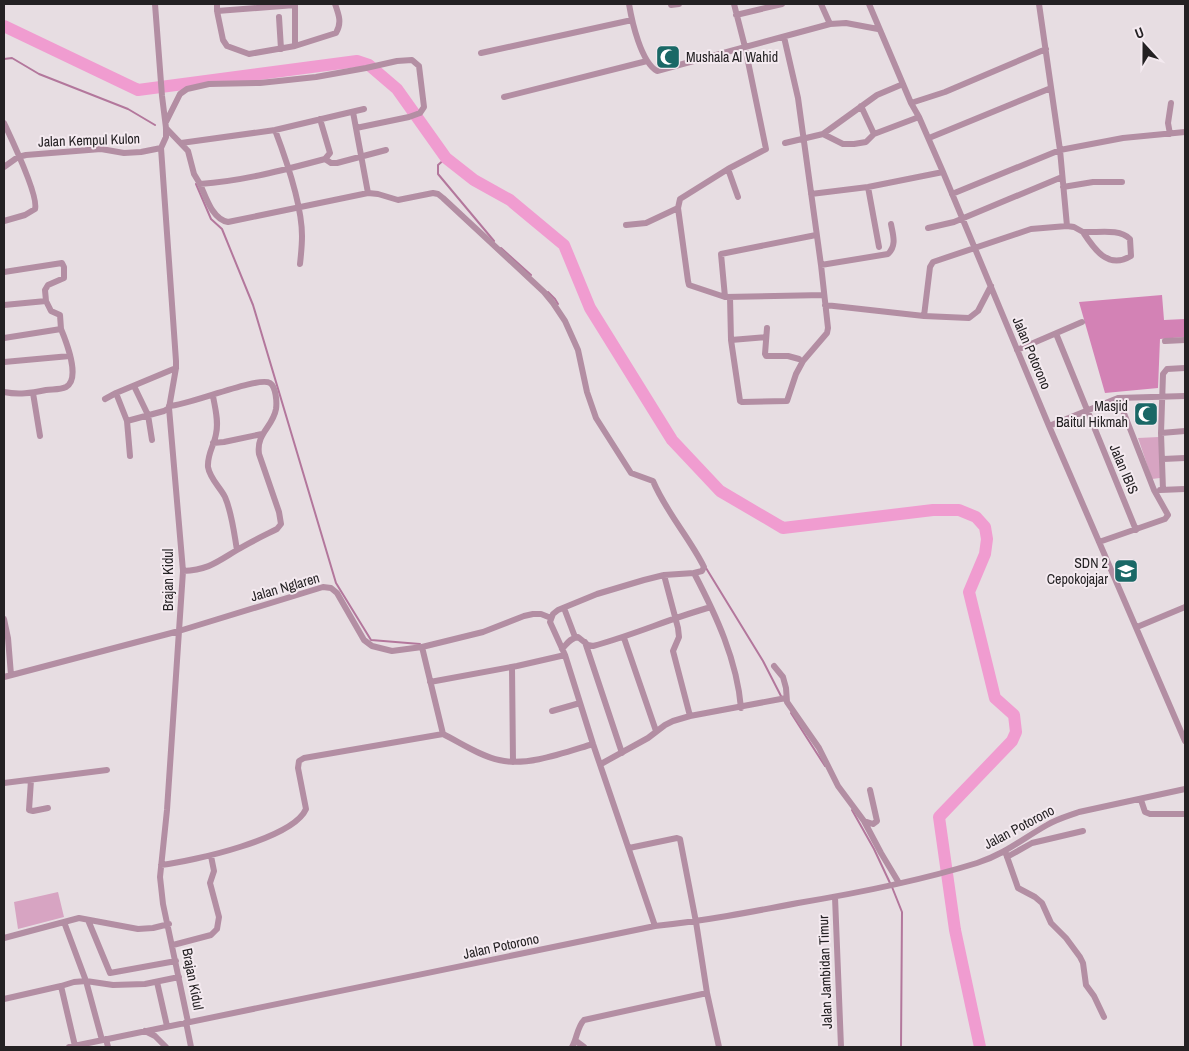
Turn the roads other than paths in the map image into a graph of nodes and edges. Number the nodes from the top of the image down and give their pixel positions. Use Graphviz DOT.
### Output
graph roads {
  1 [pos="155,4"];
  2 [pos="217,4"];
  3 [pos="335,4"];
  4 [pos="629,4"];
  5 [pos="679,4"];
  6 [pos="734,4"];
  7 [pos="782,4"];
  8 [pos="821,4"];
  9 [pos="868,4"];
  10 [pos="1039,4"];
  11 [pos="295,5"];
  12 [pos="671,6"];
  13 [pos="217,12"];
  14 [pos="736,15"];
  15 [pos="280,17"];
  16 [pos="632,20"];
  17 [pos="830,24"];
  18 [pos="878,29"];
  19 [pos="784,37"];
  20 [pos="295,46"];
  21 [pos="745,47"];
  22 [pos="281,49"];
  23 [pos="1046,49"];
  24 [pos="481,53"];
  25 [pos="647,61"];
  26 [pos="902,84"];
  27 [pos="1051,88"];
  28 [pos="504,97"];
  29 [pos="911,103"];
  30 [pos="1171,103"];
  31 [pos="861,106"];
  32 [pos="364,109"];
  33 [pos="353,112"];
  34 [pos="919,117"];
  35 [pos="320,119"];
  36 [pos="4,123"];
  37 [pos="166,125"];
  38 [pos="356,128"];
  39 [pos="275,130"];
  40 [pos="1185,132"];
  41 [pos="823,134"];
  42 [pos="874,134"];
  43 [pos="1170,134"];
  44 [pos="929,138"];
  45 [pos="803,139"];
  46 [pos="181,143"];
  47 [pos="785,143"];
  48 [pos="161,148"];
  49 [pos="386,150"];
  50 [pos="1060,150"];
  51 [pos="18,157"];
  52 [pos="361,157"];
  53 [pos="325,159"];
  54 [pos="4,167"];
  55 [pos="288,169"];
  56 [pos="728,169"];
  57 [pos="944,172"];
  58 [pos="1062,177"];
  59 [pos="1122,182"];
  60 [pos="200,184"];
  61 [pos="868,186"];
  62 [pos="1063,187"];
  63 [pos="368,193"];
  64 [pos="811,194"];
  65 [pos="952,194"];
  66 [pos="738,197"];
  67 [pos="298,207"];
  68 [pos="678,208"];
  69 [pos="962,219"];
  70 [pos="4,221"];
  71 [pos="891,224"];
  72 [pos="626,225"];
  73 [pos="1067,226"];
  74 [pos="928,228"];
  75 [pos="1083,232"];
  76 [pos="816,234"];
  77 [pos="879,247"];
  78 [pos="976,248"];
  79 [pos="300,264"];
  80 [pos="821,265"];
  81 [pos="4,272"];
  82 [pos="991,286"];
  83 [pos="824,295"];
  84 [pos="727,297"];
  85 [pos="46,301"];
  86 [pos="4,305"];
  87 [pos="825,305"];
  88 [pos="924,316"];
  89 [pos="1082,322"];
  90 [pos="767,328"];
  91 [pos="61,329"];
  92 [pos="1055,334"];
  93 [pos="766,337"];
  94 [pos="4,338"];
  95 [pos="731,340"];
  96 [pos="1185,340"];
  97 [pos="1165,341"];
  98 [pos="1017,350"];
  99 [pos="70,356"];
  100 [pos="799,359"];
  101 [pos="4,362"];
  102 [pos="176,368"];
  103 [pos="1185,368"];
  104 [pos="134,386"];
  105 [pos="4,392"];
  106 [pos="33,393"];
  107 [pos="116,393"];
  108 [pos="213,396"];
  109 [pos="1185,396"];
  110 [pos="1162,397"];
  111 [pos="1118,398"];
  112 [pos="105,399"];
  113 [pos="169,407"];
  114 [pos="1086,411"];
  115 [pos="148,415"];
  116 [pos="127,421"];
  117 [pos="1049,426"];
  118 [pos="1185,431"];
  119 [pos="1161,433"];
  120 [pos="262,434"];
  121 [pos="40,436"];
  122 [pos="152,440"];
  123 [pos="213,443"];
  124 [pos="130,456"];
  125 [pos="1185,458"];
  126 [pos="1163,460"];
  127 [pos="1185,489"];
  128 [pos="1154,490"];
  129 [pos="1163,490"];
  130 [pos="1136,530"];
  131 [pos="1099,542"];
  132 [pos="237,550"];
  133 [pos="182,571"];
  134 [pos="694,573"];
  135 [pos="664,575"];
  136 [pos="711,607"];
  137 [pos="1185,607"];
  138 [pos="564,608"];
  139 [pos="551,618"];
  140 [pos="675,618"];
  141 [pos="4,619"];
  142 [pos="1137,627"];
  143 [pos="179,632"];
  144 [pos="575,637"];
  145 [pos="624,638"];
  146 [pos="585,642"];
  147 [pos="422,647"];
  148 [pos="563,652"];
  149 [pos="774,666"];
  150 [pos="512,667"];
  151 [pos="7,676"];
  152 [pos="430,682"];
  153 [pos="784,699"];
  154 [pos="580,703"];
  155 [pos="741,708"];
  156 [pos="552,711"];
  157 [pos="690,716"];
  158 [pos="656,731"];
  159 [pos="443,734"];
  160 [pos="1185,740"];
  161 [pos="593,744"];
  162 [pos="622,753"];
  163 [pos="513,762"];
  164 [pos="601,764"];
  165 [pos="107,770"];
  166 [pos="32,780"];
  167 [pos="4,783"];
  168 [pos="1185,789"];
  169 [pos="870,790"];
  170 [pos="1141,800"];
  171 [pos="48,808"];
  172 [pos="1185,814"];
  173 [pos="864,822"];
  174 [pos="1083,831"];
  175 [pos="629,848"];
  176 [pos="1006,854"];
  177 [pos="211,856"];
  178 [pos="161,865"];
  179 [pos="897,883"];
  180 [pos="834,897"];
  181 [pos="88,920"];
  182 [pos="64,922"];
  183 [pos="696,922"];
  184 [pos="169,924"];
  185 [pos="656,926"];
  186 [pos="4,938"];
  187 [pos="173,946"];
  188 [pos="176,961"];
  189 [pos="179,977"];
  190 [pos="86,981"];
  191 [pos="157,982"];
  192 [pos="62,986"];
  193 [pos="707,993"];
  194 [pos="4,999"];
  195 [pos="1104,1016"];
  196 [pos="187,1022"];
  197 [pos="167,1026"];
  198 [pos="145,1030"];
  199 [pos="104,1040"];
  200 [pos="574,1044"];
  201 [pos="72,1047"];
  202 [pos="108,1047"];
  203 [pos="166,1047"];
  204 [pos="191,1047"];
  205 [pos="584,1047"];
  206 [pos="718,1047"];
  207 [pos="840,1047"];
  1 -- 37 [label="street"];
  2 -- 13 [label="street"];
  3 -- 20 [label="street"];
  4 -- 16 [label="street"];
  5 -- 12 [label="street"];
  6 -- 14 [label="street"];
  7 -- 14 [label="street"];
  8 -- 17 [label="street"];
  9 -- 18 [label="street, Jalan Potorono"];
  10 -- 23 [label="street"];
  11 -- 13 [label="street"];
  11 -- 20 [label="street"];
  13 -- 22 [label="street"];
  14 -- 21 [label="street"];
  15 -- 22 [label="street"];
  16 -- 24 [label="street"];
  16 -- 25 [label="street"];
  17 -- 18 [label="street"];
  17 -- 19 [label="street"];
  18 -- 26 [label="street, Jalan Potorono"];
  19 -- 21 [label="street"];
  19 -- 45 [label="street"];
  20 -- 22 [label="street"];
  21 -- 25 [label="street"];
  21 -- 56 [label="street"];
  23 -- 27 [label="street"];
  23 -- 29 [label="street"];
  25 -- 28 [label="street"];
  26 -- 29 [label="street, Jalan Potorono"];
  26 -- 31 [label="street"];
  27 -- 44 [label="street"];
  27 -- 50 [label="street"];
  29 -- 34 [label="street, Jalan Potorono"];
  30 -- 43 [label="street"];
  31 -- 41 [label="street"];
  31 -- 42 [label="street"];
  32 -- 33 [label="street"];
  33 -- 35 [label="street"];
  33 -- 38 [label="street"];
  34 -- 42 [label="street"];
  34 -- 44 [label="street, Jalan Potorono"];
  35 -- 39 [label="street"];
  35 -- 53 [label="street"];
  36 -- 51 [label="street"];
  37 -- 38 [label="street"];
  37 -- 46 [label="street"];
  37 -- 48 [label="street, Brajan Kidul"];
  38 -- 52 [label="street"];
  39 -- 46 [label="street"];
  39 -- 55 [label="street"];
  40 -- 43 [label="street"];
  41 -- 42 [label="street"];
  41 -- 45 [label="street"];
  43 -- 50 [label="street"];
  44 -- 57 [label="street, Jalan Potorono"];
  45 -- 47 [label="street"];
  45 -- 64 [label="street"];
  46 -- 60 [label="street"];
  48 -- 51 [label="street, Jalan Kempul Kulon"];
  48 -- 102 [label="street, Brajan Kidul"];
  49 -- 52 [label="street"];
  50 -- 58 [label="street"];
  50 -- 65 [label="street"];
  51 -- 54 [label="street"];
  51 -- 70 [label="street"];
  52 -- 53 [label="street"];
  52 -- 63 [label="street"];
  53 -- 55 [label="street"];
  55 -- 60 [label="street"];
  55 -- 67 [label="street"];
  56 -- 66 [label="street"];
  56 -- 68 [label="street"];
  57 -- 61 [label="street"];
  57 -- 65 [label="street, Jalan Potorono"];
  58 -- 62 [label="street"];
  58 -- 69 [label="street"];
  59 -- 62 [label="street"];
  60 -- 67 [label="street"];
  61 -- 64 [label="street"];
  61 -- 77 [label="street"];
  62 -- 73 [label="street"];
  63 -- 67 [label="street"];
  63 -- 134 [label="street"];
  64 -- 76 [label="street"];
  65 -- 69 [label="street, Jalan Potorono"];
  67 -- 79 [label="street"];
  68 -- 72 [label="street"];
  68 -- 84 [label="street"];
  69 -- 74 [label="street"];
  69 -- 78 [label="street, Jalan Potorono"];
  71 -- 80 [label="street"];
  73 -- 75 [label="street"];
  73 -- 78 [label="street"];
  75 -- 75 [label="street"];
  76 -- 80 [label="street"];
  76 -- 84 [label="street"];
  78 -- 82 [label="street, Jalan Potorono"];
  78 -- 88 [label="street"];
  80 -- 83 [label="street"];
  81 -- 85 [label="street"];
  82 -- 88 [label="street"];
  82 -- 98 [label="street, Jalan Potorono"];
  83 -- 84 [label="street"];
  83 -- 87 [label="street"];
  84 -- 95 [label="street"];
  85 -- 86 [label="street"];
  85 -- 91 [label="street"];
  87 -- 88 [label="street"];
  87 -- 95 [label="street"];
  89 -- 92 [label="street"];
  90 -- 93 [label="street"];
  91 -- 94 [label="street"];
  91 -- 99 [label="street"];
  92 -- 98 [label="street"];
  92 -- 114 [label="street, Jalan IBIS"];
  93 -- 95 [label="street"];
  93 -- 100 [label="street"];
  96 -- 97 [label="street"];
  98 -- 117 [label="street, Jalan Potorono"];
  99 -- 101 [label="street"];
  99 -- 106 [label="street"];
  102 -- 104 [label="street"];
  102 -- 113 [label="street, Brajan Kidul"];
  103 -- 110 [label="street"];
  104 -- 107 [label="street"];
  104 -- 115 [label="street"];
  105 -- 106 [label="street"];
  106 -- 121 [label="street"];
  107 -- 112 [label="street"];
  107 -- 116 [label="street"];
  108 -- 113 [label="street"];
  108 -- 120 [label="street"];
  108 -- 123 [label="street"];
  109 -- 110 [label="street"];
  110 -- 111 [label="street"];
  110 -- 119 [label="street"];
  111 -- 114 [label="street"];
  111 -- 128 [label="street"];
  113 -- 115 [label="street"];
  113 -- 133 [label="street, Brajan Kidul"];
  114 -- 117 [label="street"];
  114 -- 130 [label="street, Jalan IBIS"];
  115 -- 116 [label="street"];
  115 -- 122 [label="street"];
  116 -- 124 [label="street"];
  117 -- 131 [label="street, Jalan Potorono"];
  118 -- 119 [label="street"];
  119 -- 126 [label="street"];
  120 -- 123 [label="street"];
  120 -- 132 [label="street"];
  123 -- 132 [label="street"];
  125 -- 126 [label="street"];
  126 -- 129 [label="street"];
  127 -- 129 [label="street"];
  128 -- 129 [label="street"];
  128 -- 130 [label="street"];
  130 -- 131 [label="street"];
  131 -- 142 [label="street, Jalan Potorono"];
  132 -- 133 [label="street"];
  133 -- 143 [label="street, Brajan Kidul"];
  134 -- 135 [label="street"];
  134 -- 136 [label="street"];
  135 -- 138 [label="street"];
  135 -- 140 [label="street"];
  136 -- 140 [label="street"];
  136 -- 155 [label="street"];
  137 -- 142 [label="street"];
  138 -- 139 [label="street"];
  138 -- 144 [label="street"];
  139 -- 147 [label="street, Jalan Nglaren"];
  139 -- 148 [label="street"];
  140 -- 145 [label="street"];
  140 -- 157 [label="street"];
  141 -- 151 [label="street"];
  142 -- 160 [label="street, Jalan Potorono"];
  143 -- 147 [label="street, Jalan Nglaren"];
  143 -- 151 [label="street, Jalan Nglaren"];
  143 -- 178 [label="street, Brajan Kidul"];
  144 -- 146 [label="street"];
  144 -- 148 [label="street"];
  145 -- 146 [label="street"];
  145 -- 158 [label="street"];
  146 -- 162 [label="street"];
  147 -- 152 [label="street"];
  148 -- 150 [label="street"];
  148 -- 154 [label="street"];
  149 -- 153 [label="street"];
  150 -- 152 [label="street"];
  150 -- 163 [label="street"];
  152 -- 159 [label="street"];
  153 -- 155 [label="street"];
  153 -- 173 [label="street"];
  154 -- 156 [label="street"];
  154 -- 161 [label="street"];
  155 -- 157 [label="street"];
  157 -- 158 [label="street"];
  158 -- 162 [label="street"];
  159 -- 163 [label="street"];
  159 -- 177 [label="street"];
  161 -- 163 [label="street"];
  161 -- 164 [label="street"];
  162 -- 164 [label="street"];
  164 -- 175 [label="street"];
  165 -- 166 [label="street"];
  166 -- 167 [label="street"];
  166 -- 171 [label="street"];
  168 -- 170 [label="street, Jalan Potorono"];
  169 -- 173 [label="street"];
  170 -- 172 [label="street"];
  170 -- 176 [label="street, Jalan Potorono"];
  173 -- 179 [label="street"];
  174 -- 176 [label="street"];
  175 -- 183 [label="street"];
  175 -- 185 [label="street"];
  176 -- 179 [label="street, Jalan Potorono"];
  176 -- 195 [label="street"];
  177 -- 178 [label="street"];
  177 -- 187 [label="street"];
  178 -- 184 [label="street, Brajan Kidul"];
  179 -- 180 [label="street, Jalan Potorono"];
  180 -- 183 [label="street, Jalan Potorono"];
  180 -- 207 [label="street, Jalan Jambidan Timur"];
  181 -- 182 [label="street"];
  181 -- 184 [label="street"];
  181 -- 188 [label="street"];
  182 -- 186 [label="street"];
  182 -- 190 [label="street"];
  183 -- 185 [label="street, Jalan Potorono"];
  183 -- 193 [label="street"];
  184 -- 187 [label="street, Brajan Kidul"];
  185 -- 196 [label="street, Jalan Potorono"];
  187 -- 188 [label="street, Brajan Kidul"];
  188 -- 189 [label="street, Brajan Kidul"];
  189 -- 191 [label="street"];
  189 -- 196 [label="street, Brajan Kidul"];
  190 -- 191 [label="street"];
  190 -- 192 [label="street"];
  190 -- 199 [label="street"];
  191 -- 197 [label="street"];
  192 -- 194 [label="street"];
  192 -- 201 [label="street"];
  193 -- 200 [label="street"];
  193 -- 206 [label="street"];
  196 -- 197 [label="street, Jalan Potorono"];
  196 -- 204 [label="street, Brajan Kidul"];
  197 -- 198 [label="street, Jalan Potorono"];
  198 -- 199 [label="street, Jalan Potorono"];
  198 -- 203 [label="street"];
  199 -- 201 [label="street, Jalan Potorono"];
  199 -- 202 [label="street"];
  200 -- 205 [label="street"];
}
